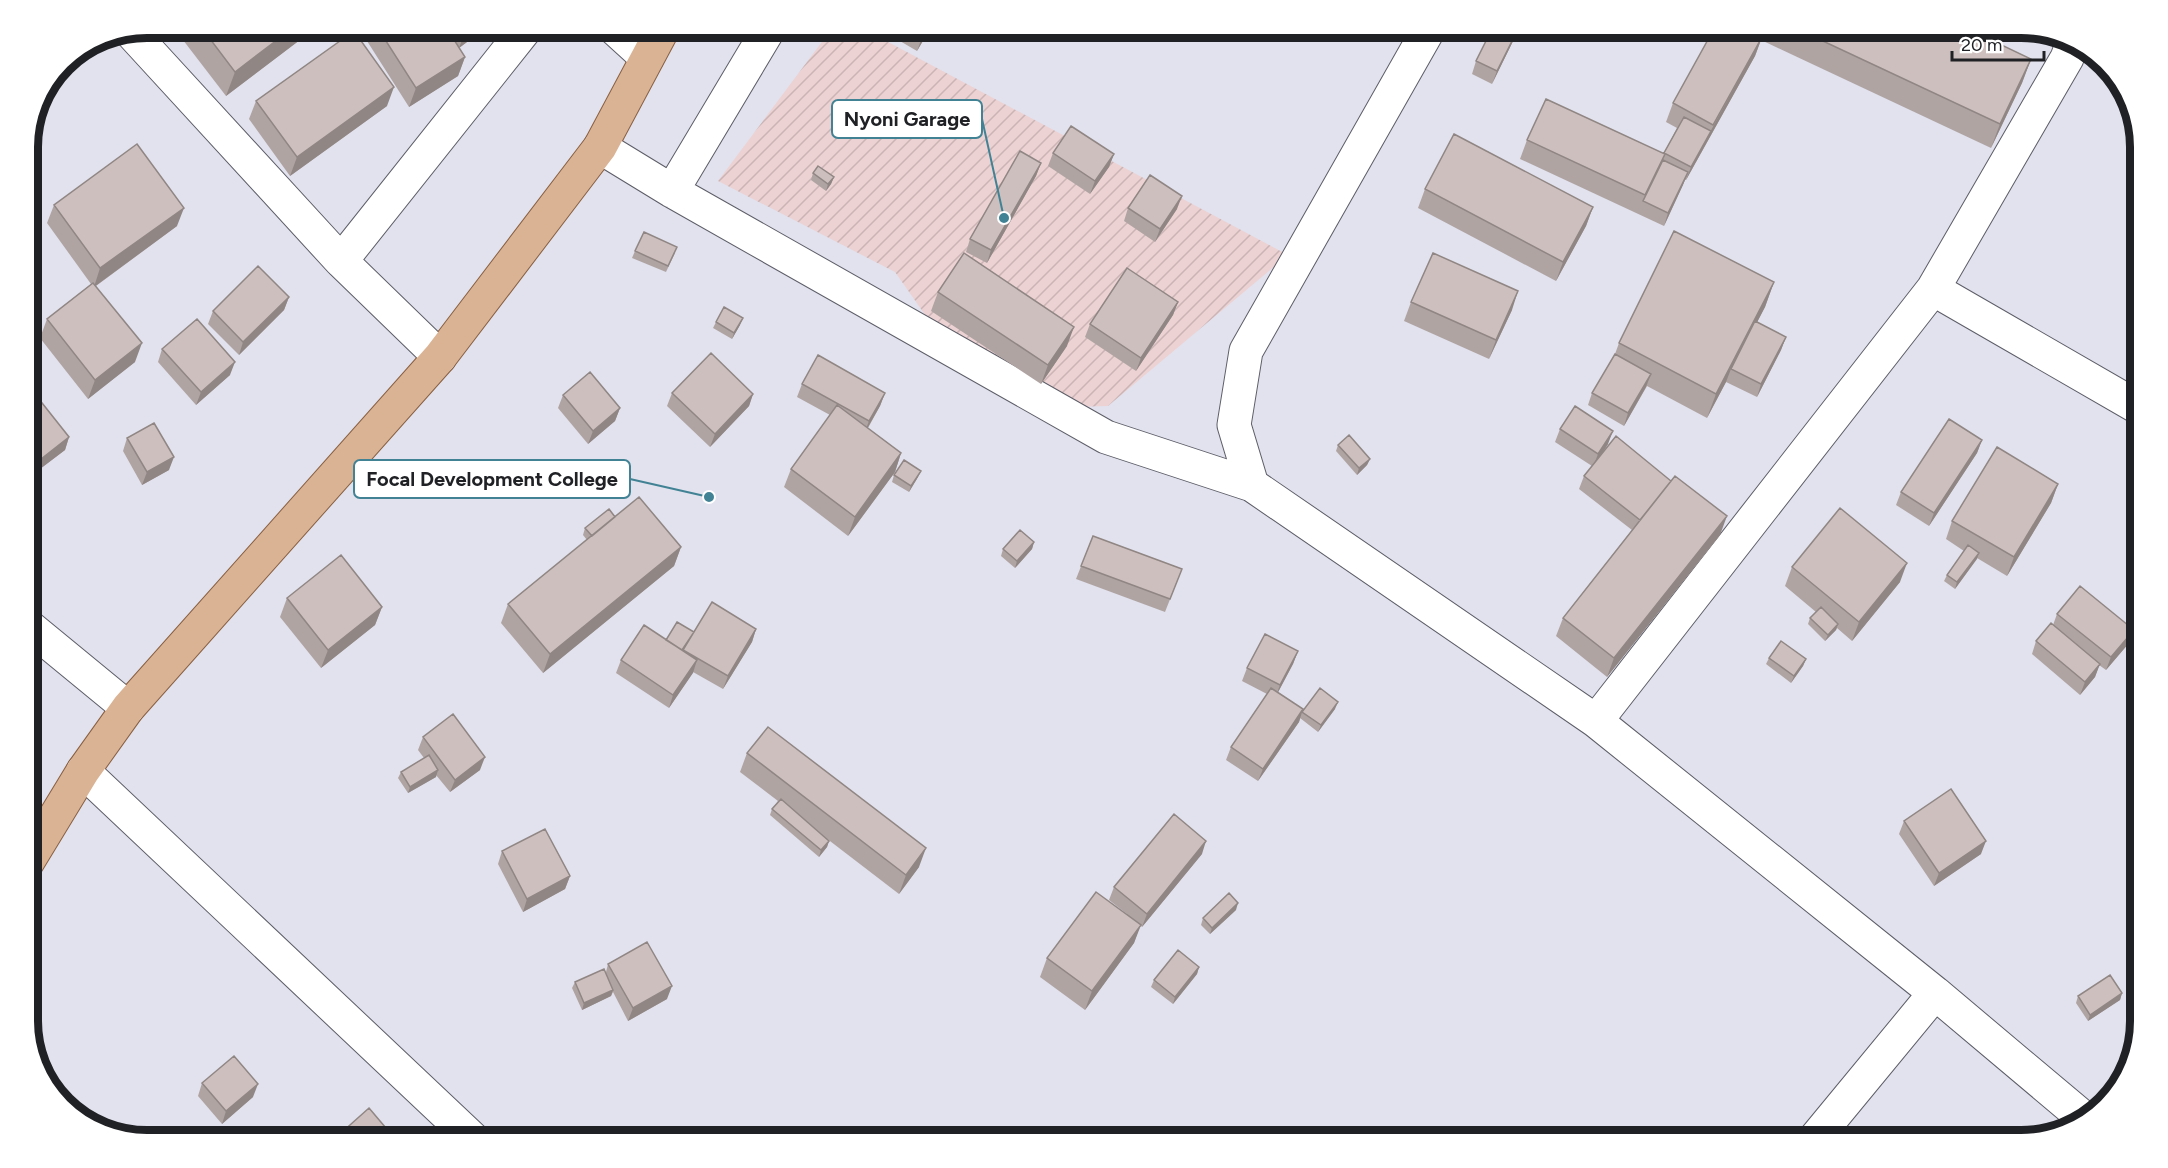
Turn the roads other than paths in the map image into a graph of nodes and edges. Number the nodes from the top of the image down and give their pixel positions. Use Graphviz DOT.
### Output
graph roads {
  1 [pos="137,38"];
  2 [pos="518,38"];
  3 [pos="625,38"];
  4 [pos="658,38"];
  5 [pos="763,38"];
  6 [pos="1424,38"];
  7 [pos="2070,49"];
  8 [pos="648,58"];
  9 [pos="600,147"];
  10 [pos="672,191"];
  11 [pos="341,261"];
  12 [pos="1934,289"];
  13 [pos="440,357"];
  14 [pos="2130,404"];
  15 [pos="1252,485"];
  16 [pos="38,633"];
  17 [pos="128,708"];
  18 [pos="1596,721"];
  19 [pos="83,771"];
  20 [pos="38,845"];
  21 [pos="1935,993"];
  22 [pos="2079,1114"];
  23 [pos="463,1130"];
  24 [pos="1822,1130"];
  1 -- 11 [label="street"];
  2 -- 11 [label="street"];
  3 -- 8 [label="street"];
  4 -- 8 [label="main road"];
  5 -- 10 [label="street"];
  6 -- 15 [label="street"];
  7 -- 12 [label="street"];
  8 -- 9 [label="main road"];
  9 -- 10 [label="street"];
  9 -- 13 [label="main road"];
  10 -- 15 [label="street"];
  11 -- 13 [label="street"];
  12 -- 14 [label="street"];
  12 -- 18 [label="street"];
  13 -- 17 [label="main road"];
  15 -- 18 [label="street"];
  16 -- 17 [label="street"];
  17 -- 19 [label="main road"];
  18 -- 21 [label="street"];
  19 -- 20 [label="main road"];
  19 -- 23 [label="street"];
  21 -- 22 [label="street"];
  21 -- 24 [label="street"];
}
